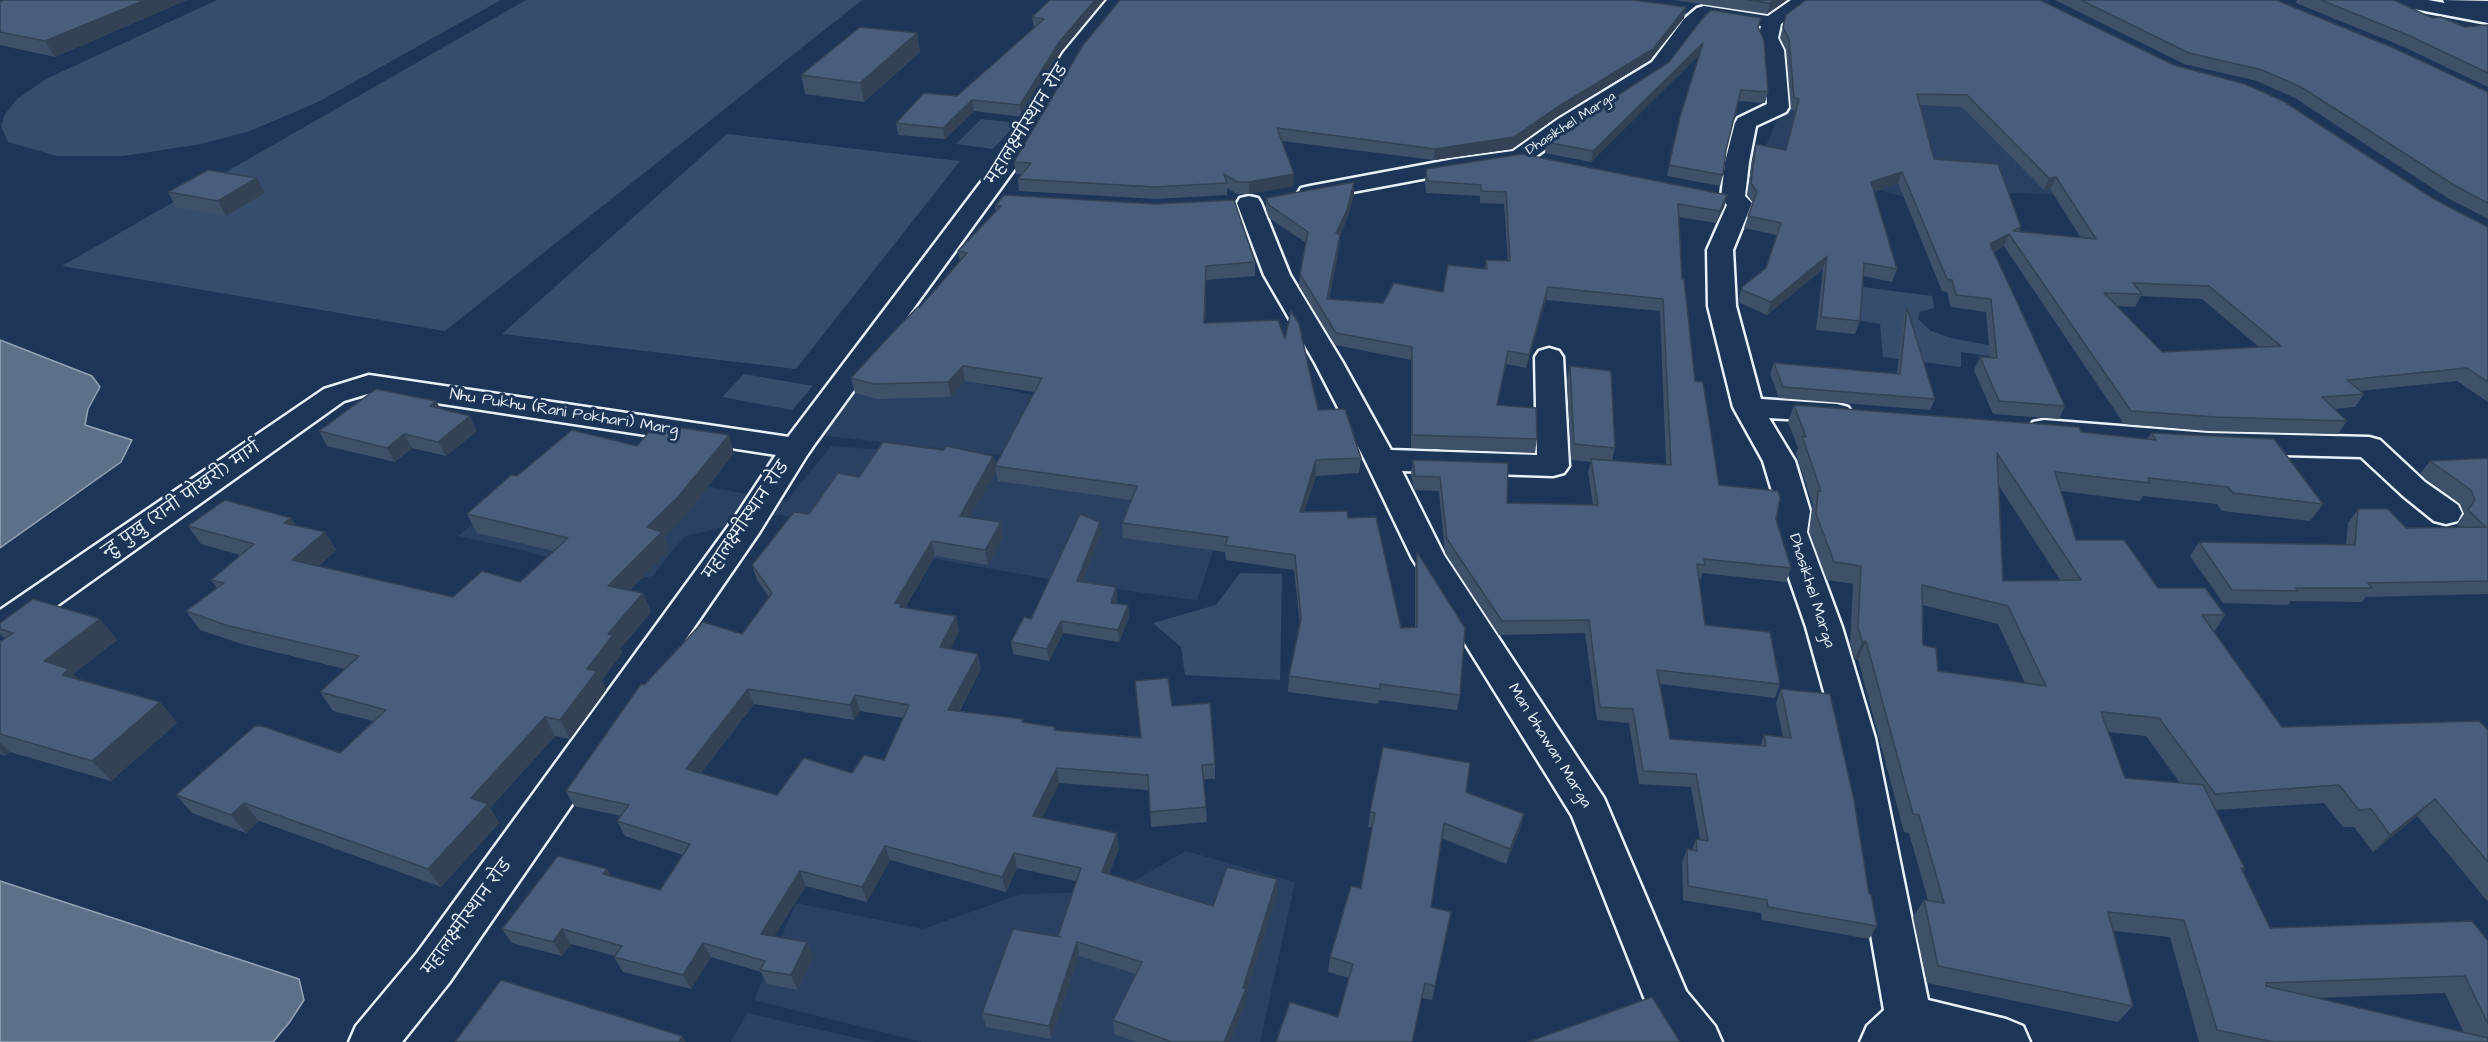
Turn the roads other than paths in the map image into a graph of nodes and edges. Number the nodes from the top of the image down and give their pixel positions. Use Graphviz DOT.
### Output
graph roads {
  1 [pos="1120,0"];
  2 [pos="1805,0"];
  3 [pos="2398,0"];
  4 [pos="2452,0"];
  5 [pos="2488,7"];
  6 [pos="1680,10"];
  7 [pos="1704,12"];
  8 [pos="2488,17"];
  9 [pos="1772,22"];
  10 [pos="1520,157"];
  11 [pos="1554,164"];
  12 [pos="1257,201"];
  13 [pos="1549,357"];
  14 [pos="369,384"];
  15 [pos="1748,407"];
  16 [pos="1866,416"];
  17 [pos="2020,427"];
  18 [pos="796,448"];
  19 [pos="1381,460"];
  20 [pos="2446,513"];
  21 [pos="0,628"];
  22 [pos="1896,1030"];
  23 [pos="373,1042"];
  24 [pos="1698,1042"];
  25 [pos="2006,1042"];
  1 -- 18 [label="main road, महालक्ष्मीस्थान रोड"];
  2 -- 9 [label="main road"];
  3 -- 8 [label="main road"];
  4 -- 5 [label="main road"];
  6 -- 7 [label="main road"];
  7 -- 9 [label="main road"];
  7 -- 10 [label="main road, Dhasikhel Marga"];
  9 -- 15 [label="main road, Dhasikhel Marga"];
  10 -- 11 [label="main road"];
  10 -- 12 [label="main road, Dhasikhel Marga"];
  12 -- 19 [label="main road, Man bhawan Marga"];
  13 -- 19 [label="main road"];
  14 -- 18 [label="main road, Nhu Pukhu (Rani Pokhari) Marg"];
  14 -- 21 [label="main road, न्हु पुखु (रानी पोखरी) मार्ग"];
  15 -- 16 [label="main road"];
  15 -- 22 [label="main road, Dhasikhel Marga"];
  17 -- 20 [label="main road"];
  18 -- 23 [label="main road, महालक्ष्मीस्थान रोड"];
  19 -- 24 [label="main road, Man bhawan Marga"];
  22 -- 25 [label="main road"];
}
